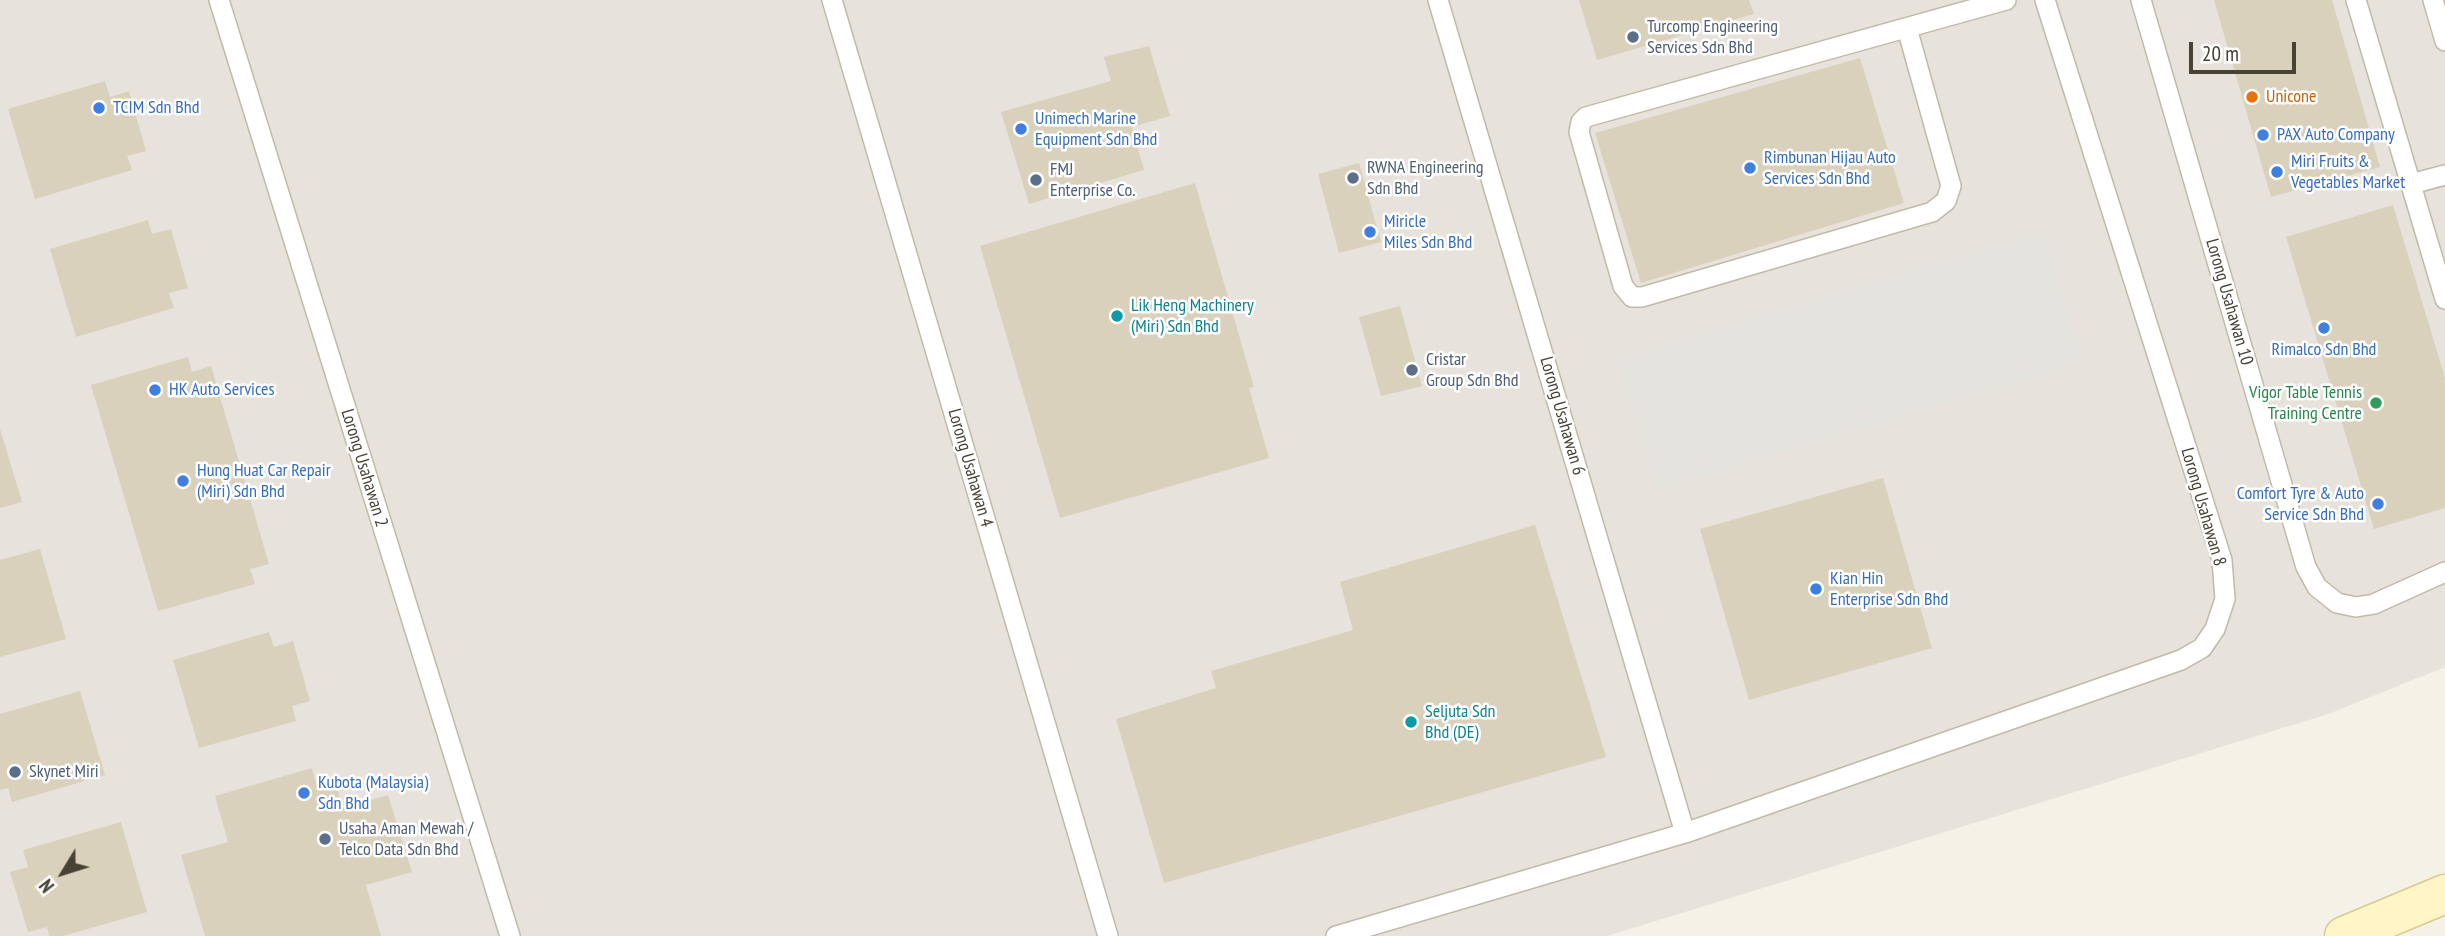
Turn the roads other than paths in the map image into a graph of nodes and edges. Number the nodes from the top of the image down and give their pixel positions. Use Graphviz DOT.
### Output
graph roads {
  1 [pos="219,0"];
  2 [pos="832,0"];
  3 [pos="1438,0"];
  4 [pos="2006,0"];
  5 [pos="2045,0"];
  6 [pos="2141,0"];
  7 [pos="2356,0"];
  8 [pos="2433,0"];
  9 [pos="1906,28"];
  10 [pos="2445,41"];
  11 [pos="2445,175"];
  12 [pos="2411,184"];
  13 [pos="2445,299"];
  14 [pos="2445,572"];
  15 [pos="1685,833"];
  16 [pos="2445,894"];
  17 [pos="510,936"];
  18 [pos="1108,936"];
  19 [pos="1336,936"];
  20 [pos="2344,936"];
  1 -- 17 [label="lane, Lorong Usahawan 2"];
  2 -- 18 [label="lane, Lorong Usahawan 4"];
  3 -- 15 [label="lane, Lorong Usahawan 6"];
  4 -- 9 [label="lane"];
  5 -- 15 [label="lane, Lorong Usahawan 8"];
  6 -- 14 [label="lane, Lorong Usahawan 10"];
  7 -- 12 [label="lane"];
  8 -- 10 [label="lane"];
  9 -- 9 [label="lane"];
  11 -- 12 [label="lane"];
  12 -- 13 [label="lane"];
  15 -- 19 [label="lane, Lorong Usahawan 8"];
  16 -- 20 [label="main road"];
}
